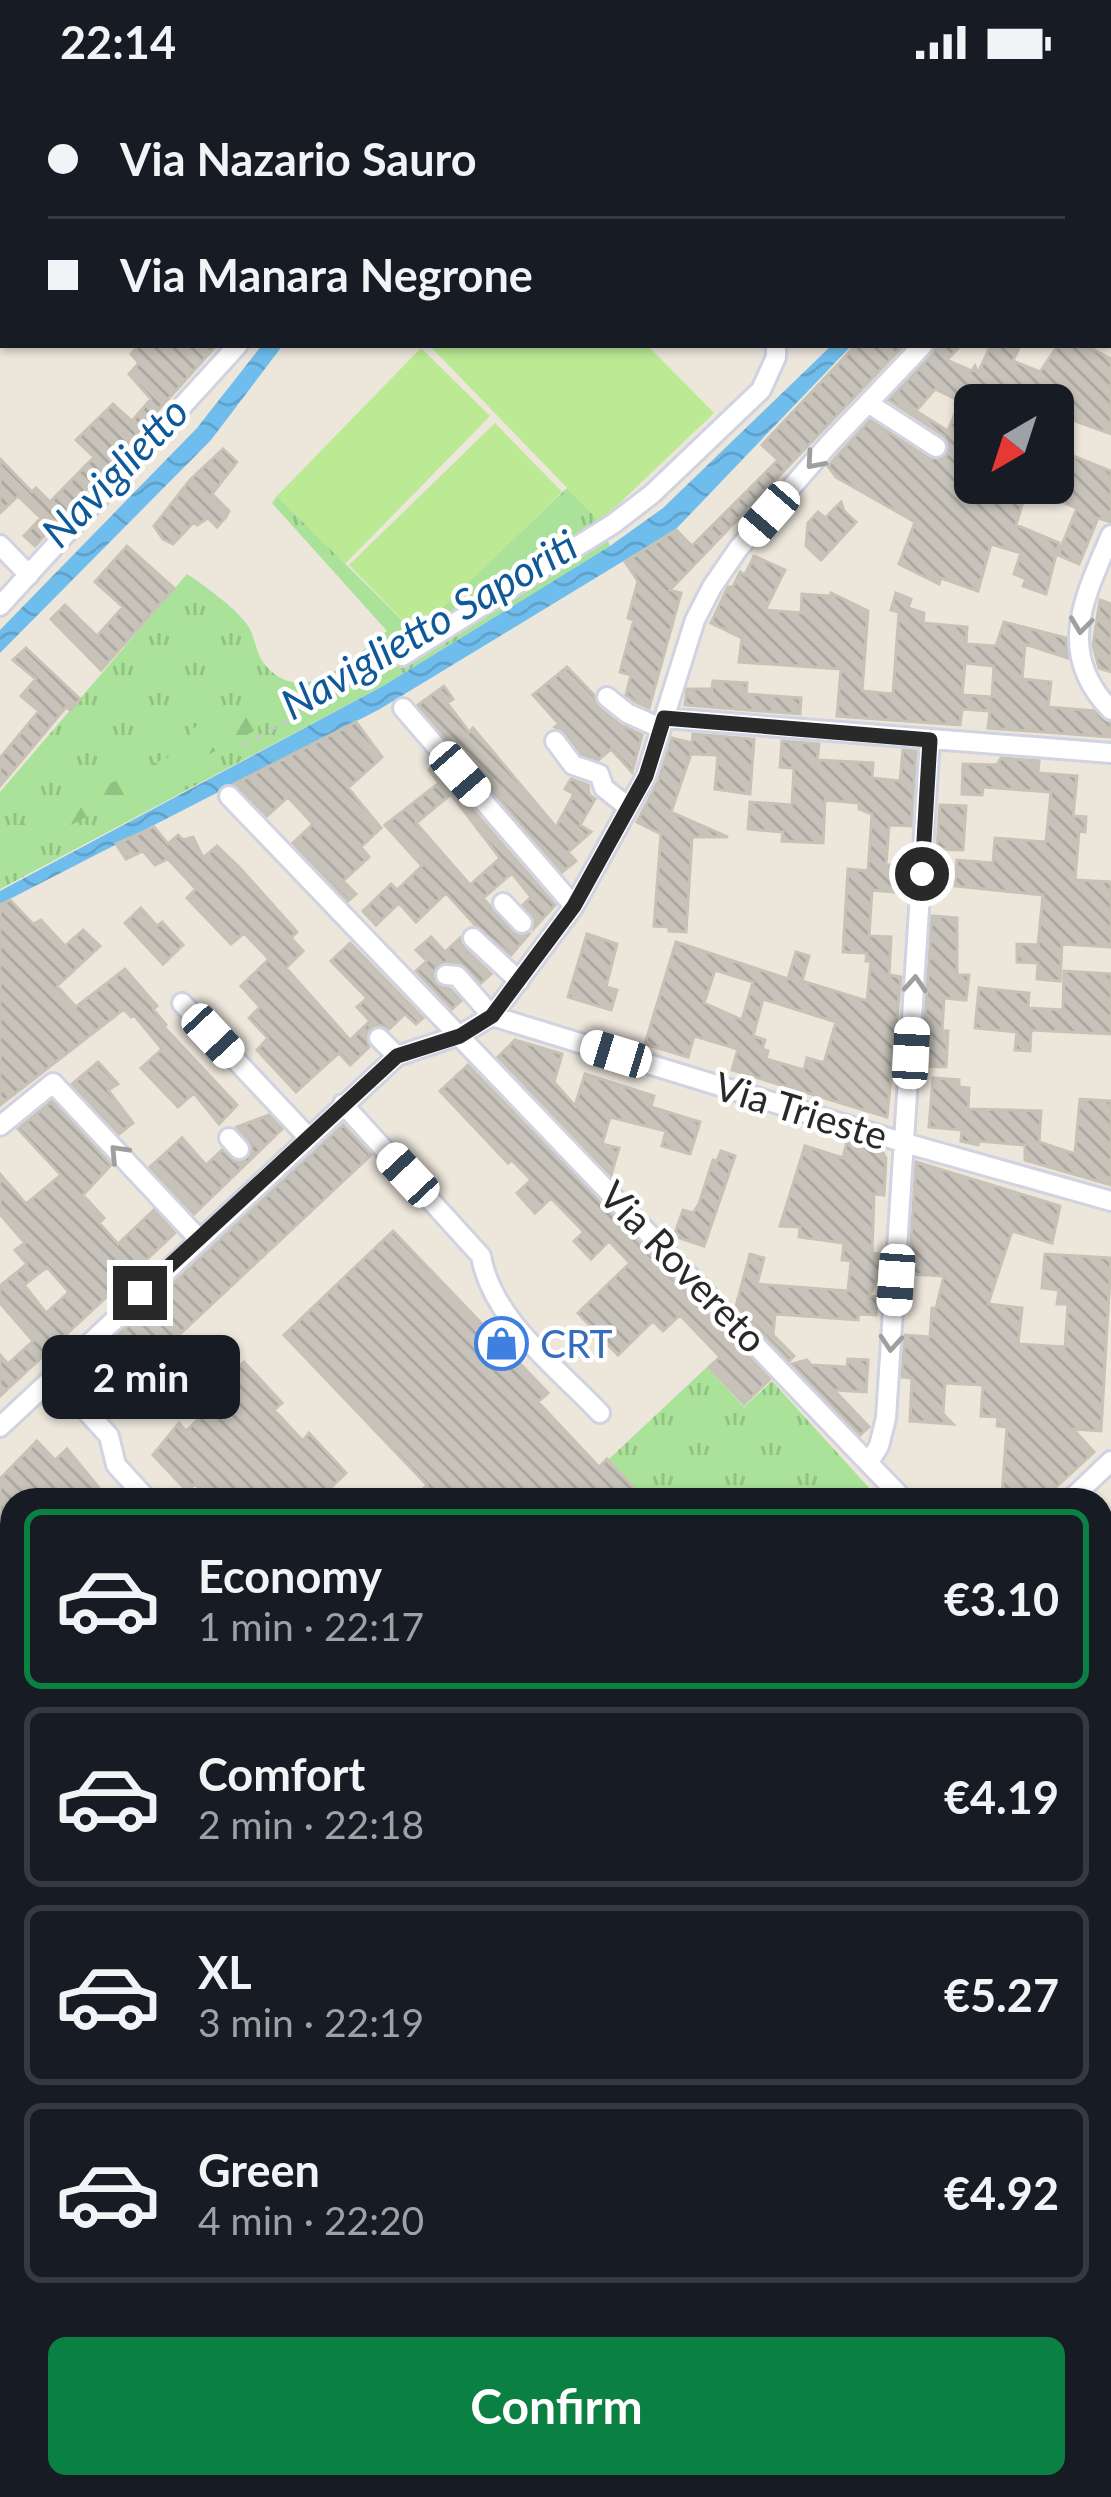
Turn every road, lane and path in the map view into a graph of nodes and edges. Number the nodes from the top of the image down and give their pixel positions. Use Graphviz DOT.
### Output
graph roads {
  1 [pos="235,348"];
  2 [pos="775,348"];
  3 [pos="919,348"];
  4 [pos="868,403"];
  5 [pos="936,447"];
  6 [pos="1111,535"];
  7 [pos="0,545"];
  8 [pos="29,575"];
  9 [pos="0,606"];
  10 [pos="402,656"];
  11 [pos="607,697"];
  12 [pos="403,708"];
  13 [pos="1111,710"];
  14 [pos="662,723"];
  15 [pos="930,740"];
  16 [pos="555,741"];
  17 [pos="242,746"];
  18 [pos="1111,752"];
  19 [pos="230,796"];
  20 [pos="628,807"];
  21 [pos="502,902"];
  22 [pos="574,906"];
  23 [pos="532,934"];
  24 [pos="473,938"];
  25 [pos="446,975"];
  26 [pos="519,981"];
  27 [pos="182,1003"];
  28 [pos="492,1016"];
  29 [pos="460,1036"];
  30 [pos="379,1038"];
  31 [pos="397,1056"];
  32 [pos="343,1104"];
  33 [pos="0,1126"];
  34 [pos="308,1136"];
  35 [pos="905,1142"];
  36 [pos="240,1149"];
  37 [pos="266,1175"];
  38 [pos="1111,1201"];
  39 [pos="198,1238"];
  40 [pos="53,1375"];
  41 [pos="600,1413"];
  42 [pos="0,1426"];
  43 [pos="1111,1461"];
  44 [pos="869,1462"];
  45 [pos="137,1488"];
  46 [pos="893,1488"];
  47 [pos="1083,1488"];
  1 -- 8 [label="street"];
  2 -- 10 [label="street"];
  3 -- 4 [label="street"];
  4 -- 5 [label="street"];
  4 -- 14 [label="street, one-way"];
  6 -- 13 [label="street, one-way"];
  7 -- 8 [label="street"];
  8 -- 9 [label="street"];
  10 -- 17 [label="path"];
  11 -- 14 [label="street"];
  12 -- 22 [label="street"];
  14 -- 15 [label="street"];
  14 -- 20 [label="street"];
  15 -- 18 [label="street"];
  35 -- 15 [label="street, one-way"];
  16 -- 20 [label="street"];
  19 -- 29 [label="street, Via Rovereto"];
  20 -- 22 [label="street"];
  21 -- 23 [label="street"];
  22 -- 23 [label="street"];
  23 -- 26 [label="street"];
  24 -- 26 [label="street"];
  25 -- 28 [label="street"];
  26 -- 28 [label="street"];
  27 -- 34 [label="street"];
  28 -- 29 [label="street"];
  28 -- 35 [label="street, Via Trieste"];
  29 -- 31 [label="street"];
  29 -- 44 [label="street, Via Rovereto"];
  30 -- 31 [label="street"];
  31 -- 32 [label="street"];
  32 -- 34 [label="street"];
  32 -- 41 [label="street"];
  39 -- 33 [label="street, one-way"];
  34 -- 37 [label="street"];
  35 -- 38 [label="street, Via Trieste"];
  35 -- 44 [label="street, one-way"];
  36 -- 37 [label="street"];
  37 -- 39 [label="street"];
  39 -- 40 [label="street"];
  40 -- 42 [label="street"];
  40 -- 45 [label="street"];
  43 -- 47 [label="street"];
  44 -- 46 [label="street, Via Rovereto"];
}
